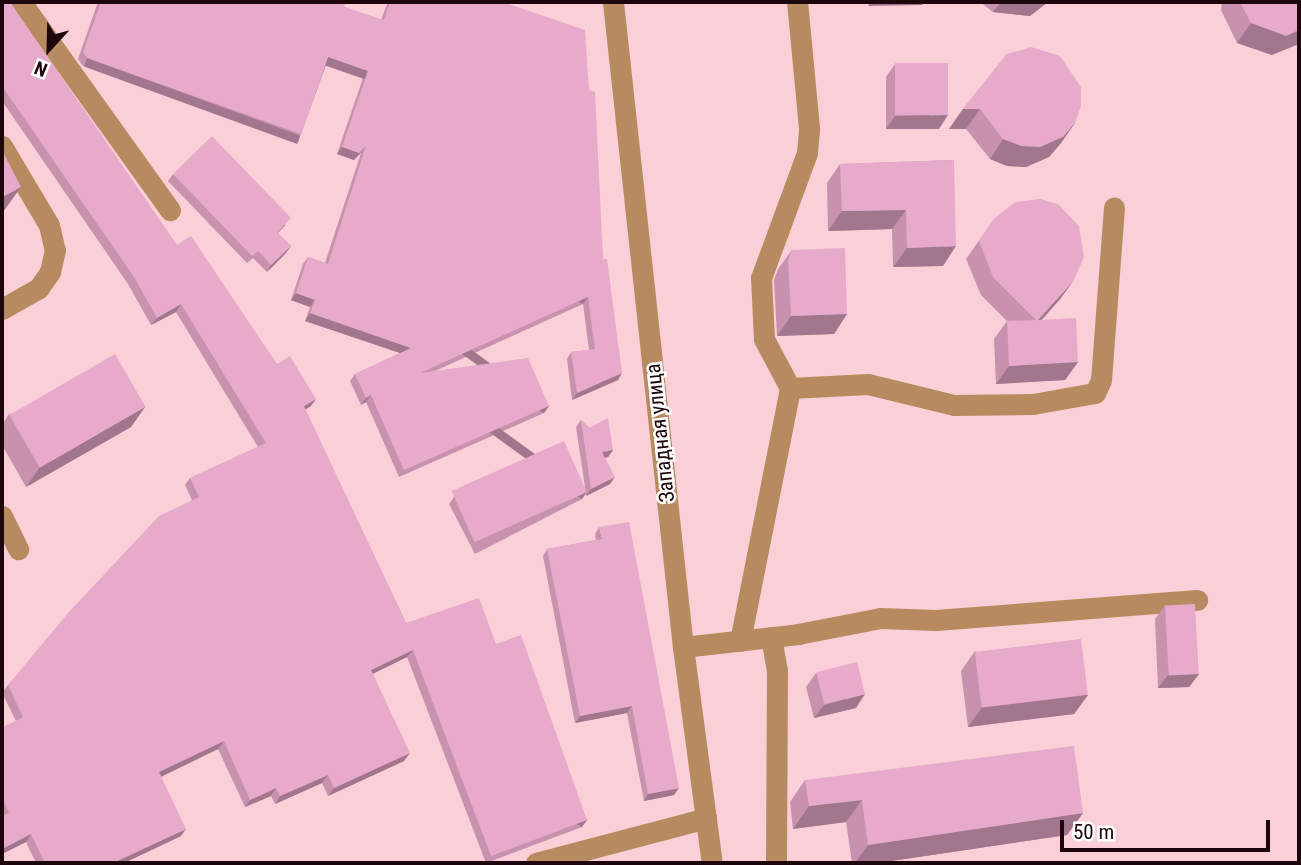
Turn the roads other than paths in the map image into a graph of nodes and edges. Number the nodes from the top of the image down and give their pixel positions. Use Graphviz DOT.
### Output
graph roads {
  1 [pos="22,2"];
  2 [pos="613,2"];
  3 [pos="797,2"];
  4 [pos="2,146"];
  5 [pos="1114,207"];
  6 [pos="170,210"];
  7 [pos="2,309"];
  8 [pos="790,388"];
  9 [pos="2,516"];
  10 [pos="18,549"];
  11 [pos="1197,600"];
  12 [pos="771,637"];
  13 [pos="740,640"];
  14 [pos="683,648"];
  15 [pos="706,818"];
  16 [pos="536,863"];
  17 [pos="712,863"];
  18 [pos="776,863"];
  1 -- 6 [label="street"];
  2 -- 14 [label="street, Западная улица"];
  3 -- 8 [label="street"];
  4 -- 7 [label="street"];
  5 -- 8 [label="street"];
  8 -- 13 [label="street"];
  9 -- 10 [label="street"];
  11 -- 12 [label="street"];
  12 -- 13 [label="street"];
  12 -- 18 [label="street"];
  13 -- 14 [label="street"];
  14 -- 15 [label="street, Западная улица"];
  15 -- 16 [label="street"];
  15 -- 17 [label="street, Западная улица"];
}
